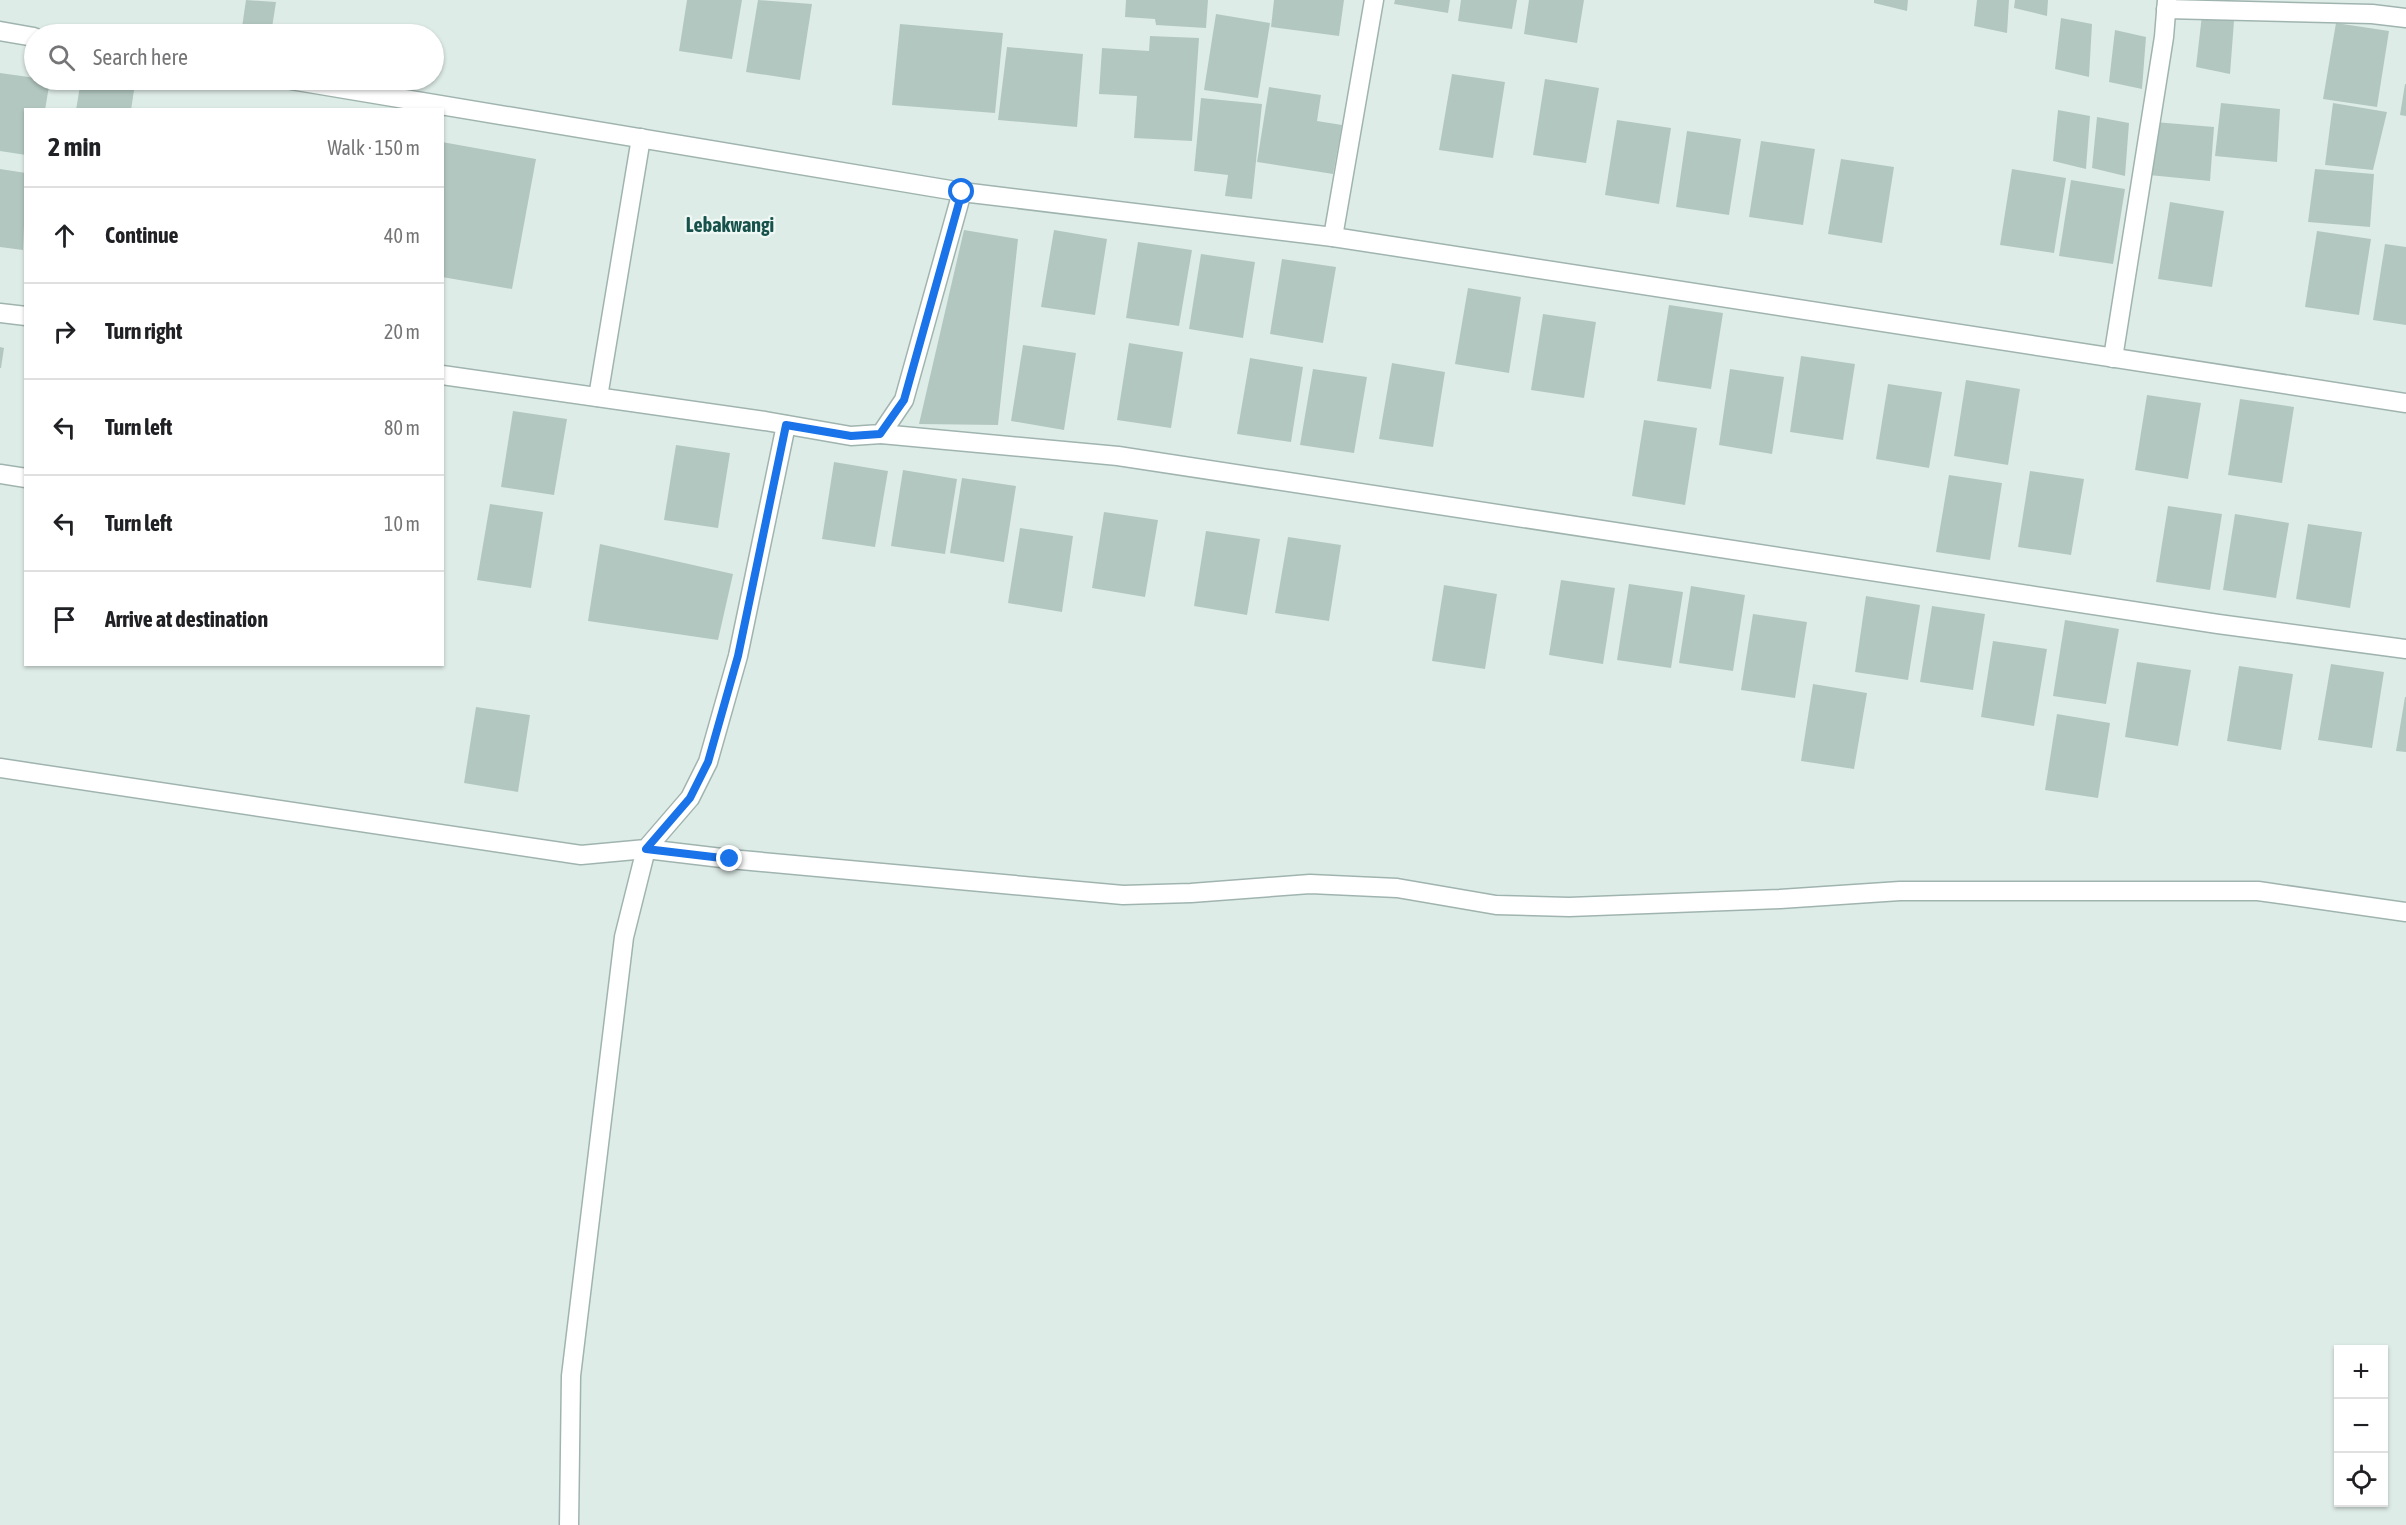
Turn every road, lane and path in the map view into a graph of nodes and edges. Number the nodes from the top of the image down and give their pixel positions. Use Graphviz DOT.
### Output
graph roads {
  1 [pos="1374,0"];
  2 [pos="2167,4"];
  3 [pos="2406,18"];
  4 [pos="0,31"];
  5 [pos="24,35"];
  6 [pos="351,90"];
  7 [pos="641,138"];
  8 [pos="962,192"];
  9 [pos="1333,237"];
  10 [pos="0,313"];
  11 [pos="24,316"];
  12 [pos="2113,358"];
  13 [pos="444,375"];
  14 [pos="598,398"];
  15 [pos="2406,404"];
  16 [pos="786,425"];
  17 [pos="880,434"];
  18 [pos="0,474"];
  19 [pos="24,478"];
  20 [pos="2406,649"];
  21 [pos="0,768"];
  22 [pos="646,849"];
  23 [pos="2406,912"];
  24 [pos="570,1525"];
  1 -- 9 [label="street"];
  2 -- 3 [label="street"];
  2 -- 12 [label="street"];
  4 -- 5 [label="street"];
  6 -- 7 [label="street"];
  7 -- 8 [label="street"];
  7 -- 14 [label="street"];
  8 -- 9 [label="street"];
  8 -- 17 [label="street"];
  9 -- 12 [label="street"];
  10 -- 11 [label="street"];
  12 -- 15 [label="street"];
  13 -- 14 [label="street"];
  14 -- 16 [label="street"];
  16 -- 17 [label="street"];
  16 -- 22 [label="street"];
  17 -- 20 [label="street"];
  18 -- 19 [label="street"];
  21 -- 22 [label="street"];
  22 -- 23 [label="street"];
  22 -- 24 [label="street"];
}
